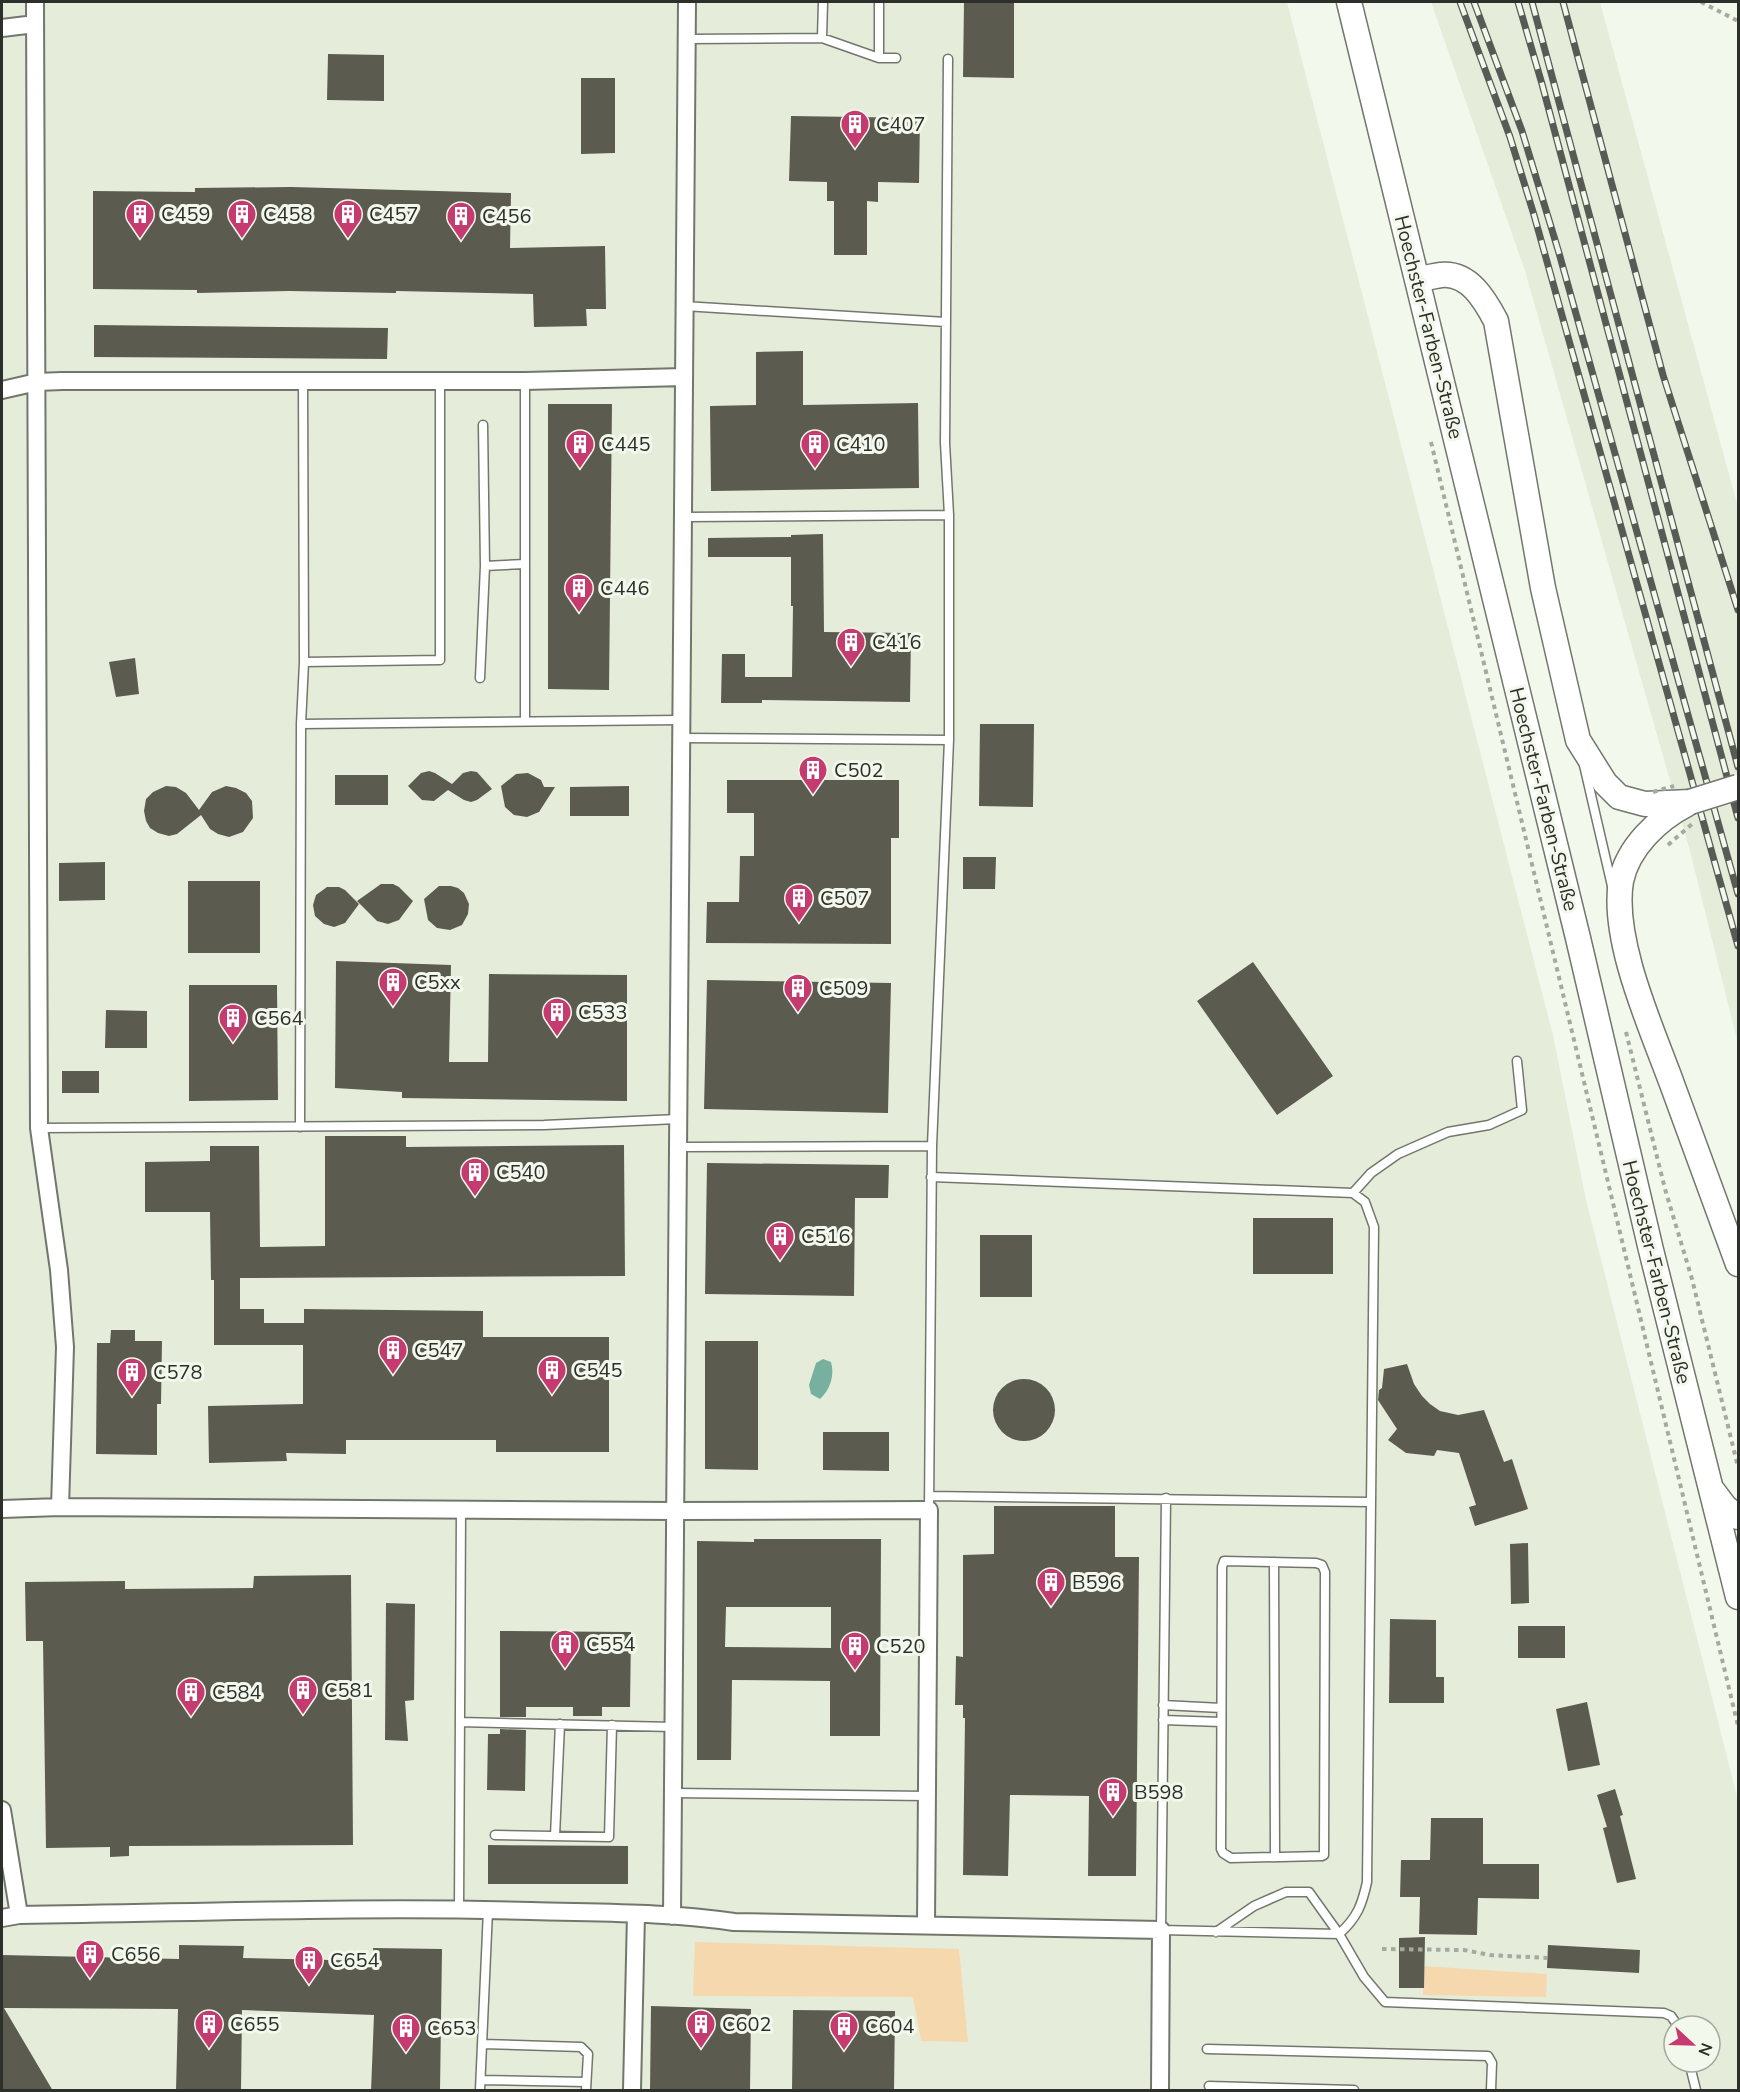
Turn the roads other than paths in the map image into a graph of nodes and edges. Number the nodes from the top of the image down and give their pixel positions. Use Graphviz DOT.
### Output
graph roads {
  1 [pos="35,2"];
  2 [pos="687,2"];
  3 [pos="823,2"];
  4 [pos="879,2"];
  5 [pos="1349,2"];
  6 [pos="35,24"];
  7 [pos="2,28"];
  8 [pos="822,38"];
  9 [pos="687,39"];
  10 [pos="879,58"];
  11 [pos="896,58"];
  12 [pos="948,58"];
  13 [pos="1417,280"];
  14 [pos="684,306"];
  15 [pos="946,322"];
  16 [pos="684,377"];
  17 [pos="440,381"];
  18 [pos="525,381"];
  19 [pos="37,382"];
  20 [pos="303,382"];
  21 [pos="2,390"];
  22 [pos="483,425"];
  23 [pos="949,515"];
  24 [pos="683,517"];
  25 [pos="525,564"];
  26 [pos="485,566"];
  27 [pos="304,662"];
  28 [pos="480,678"];
  29 [pos="681,720"];
  30 [pos="525,721"];
  31 [pos="301,724"];
  32 [pos="681,738"];
  33 [pos="949,740"];
  34 [pos="1578,740"];
  35 [pos="1738,787"];
  36 [pos="1659,813"];
  37 [pos="1622,928"];
  38 [pos="1517,1061"];
  39 [pos="678,1119"];
  40 [pos="300,1126"];
  41 [pos="39,1128"];
  42 [pos="932,1146"];
  43 [pos="678,1147"];
  44 [pos="931,1177"];
  45 [pos="1353,1192"];
  46 [pos="1738,1264"];
  47 [pos="1710,1486"];
  48 [pos="1166,1498"];
  49 [pos="1371,1502"];
  50 [pos="929,1503"];
  51 [pos="60,1507"];
  52 [pos="2,1509"];
  53 [pos="461,1509"];
  54 [pos="675,1510"];
  55 [pos="1738,1517"];
  56 [pos="1274,1562"];
  57 [pos="1738,1591"];
  58 [pos="1163,1705"];
  59 [pos="1221,1708"];
  60 [pos="1163,1720"];
  61 [pos="460,1722"];
  62 [pos="1221,1722"];
  63 [pos="560,1724"];
  64 [pos="612,1725"];
  65 [pos="673,1727"];
  66 [pos="673,1793"];
  67 [pos="927,1796"];
  68 [pos="2,1810"];
  69 [pos="495,1835"];
  70 [pos="555,1836"];
  71 [pos="1275,1857"];
  72 [pos="459,1909"];
  73 [pos="488,1910"];
  74 [pos="636,1914"];
  75 [pos="19,1915"];
  76 [pos="672,1916"];
  77 [pos="2,1918"];
  78 [pos="926,1925"];
  79 [pos="1161,1930"];
  80 [pos="1216,1932"];
  81 [pos="1339,1934"];
  82 [pos="1666,2014"];
  83 [pos="482,2044"];
  84 [pos="1208,2049"];
  85 [pos="1692,2074"];
  86 [pos="481,2080"];
  87 [pos="586,2086"];
  88 [pos="1209,2086"];
  89 [pos="480,2091"];
  90 [pos="632,2091"];
  91 [pos="1160,2091"];
  92 [pos="1354,2091"];
  93 [pos="1491,2091"];
  94 [pos="1696,2091"];
  1 -- 6 [label="street"];
  2 -- 9 [label="street"];
  3 -- 8 [label="lane"];
  4 -- 10 [label="lane"];
  5 -- 13 [label="main road, Hoechster-Farben-Straße"];
  6 -- 7 [label="street"];
  6 -- 19 [label="street"];
  8 -- 9 [label="lane"];
  8 -- 10 [label="lane"];
  9 -- 14 [label="street"];
  10 -- 11 [label="lane"];
  12 -- 15 [label="lane"];
  13 -- 34 [label="main road"];
  13 -- 47 [label="main road, Hoechster-Farben-Straße"];
  14 -- 15 [label="lane"];
  14 -- 16 [label="street"];
  15 -- 23 [label="lane"];
  16 -- 18 [label="street"];
  16 -- 24 [label="street"];
  17 -- 18 [label="street"];
  17 -- 20 [label="street"];
  17 -- 27 [label="lane"];
  18 -- 25 [label="lane"];
  19 -- 20 [label="street"];
  19 -- 21 [label="street"];
  19 -- 41 [label="street"];
  20 -- 27 [label="lane"];
  22 -- 26 [label="lane"];
  23 -- 24 [label="lane"];
  23 -- 33 [label="lane"];
  24 -- 29 [label="street"];
  25 -- 26 [label="lane"];
  25 -- 30 [label="lane"];
  26 -- 28 [label="lane"];
  27 -- 31 [label="lane"];
  29 -- 30 [label="lane"];
  29 -- 32 [label="street"];
  30 -- 31 [label="lane"];
  31 -- 40 [label="lane"];
  32 -- 33 [label="lane"];
  32 -- 39 [label="street"];
  33 -- 42 [label="lane"];
  34 -- 36 [label="main road"];
  34 -- 37 [label="lane"];
  35 -- 36 [label="main road, bridge"];
  36 -- 37 [label="main road"];
  37 -- 46 [label="main road"];
  38 -- 45 [label="lane"];
  39 -- 40 [label="lane"];
  39 -- 43 [label="street"];
  40 -- 41 [label="lane"];
  41 -- 51 [label="street"];
  42 -- 43 [label="lane"];
  42 -- 44 [label="lane"];
  43 -- 54 [label="street"];
  44 -- 45 [label="lane"];
  44 -- 50 [label="lane"];
  45 -- 49 [label="lane"];
  47 -- 55 [label="main road"];
  47 -- 57 [label="main road, Hoechster-Farben-Straße"];
  48 -- 49 [label="lane"];
  48 -- 50 [label="lane"];
  48 -- 58 [label="lane"];
  49 -- 81 [label="lane"];
  50 -- 54 [label="street"];
  50 -- 67 [label="street"];
  51 -- 52 [label="street"];
  51 -- 53 [label="street"];
  53 -- 54 [label="street"];
  53 -- 61 [label="lane"];
  54 -- 65 [label="street"];
  56 -- 59 [label="lane"];
  56 -- 71 [label="lane"];
  56 -- 71 [label="lane"];
  58 -- 59 [label="lane"];
  58 -- 60 [label="lane"];
  59 -- 62 [label="lane"];
  60 -- 62 [label="lane"];
  60 -- 79 [label="lane"];
  61 -- 63 [label="lane"];
  61 -- 72 [label="lane"];
  62 -- 71 [label="lane"];
  63 -- 64 [label="lane"];
  63 -- 70 [label="lane"];
  64 -- 65 [label="lane"];
  64 -- 70 [label="lane"];
  65 -- 66 [label="street"];
  66 -- 67 [label="lane"];
  66 -- 76 [label="street"];
  67 -- 78 [label="street"];
  68 -- 75 [label="street"];
  69 -- 70 [label="lane"];
  72 -- 73 [label="street"];
  72 -- 75 [label="street"];
  73 -- 74 [label="street"];
  73 -- 83 [label="lane"];
  74 -- 76 [label="street"];
  74 -- 90 [label="street"];
  75 -- 77 [label="street"];
  76 -- 78 [label="street"];
  78 -- 79 [label="street"];
  79 -- 80 [label="lane"];
  79 -- 91 [label="street"];
  80 -- 81 [label="lane"];
  80 -- 81 [label="lane"];
  81 -- 82 [label="lane"];
  83 -- 86 [label="lane"];
  83 -- 87 [label="lane"];
  84 -- 93 [label="lane"];
  85 -- 94 [label="lane"];
  86 -- 87 [label="lane"];
  86 -- 89 [label="lane"];
  88 -- 92 [label="lane"];
}
